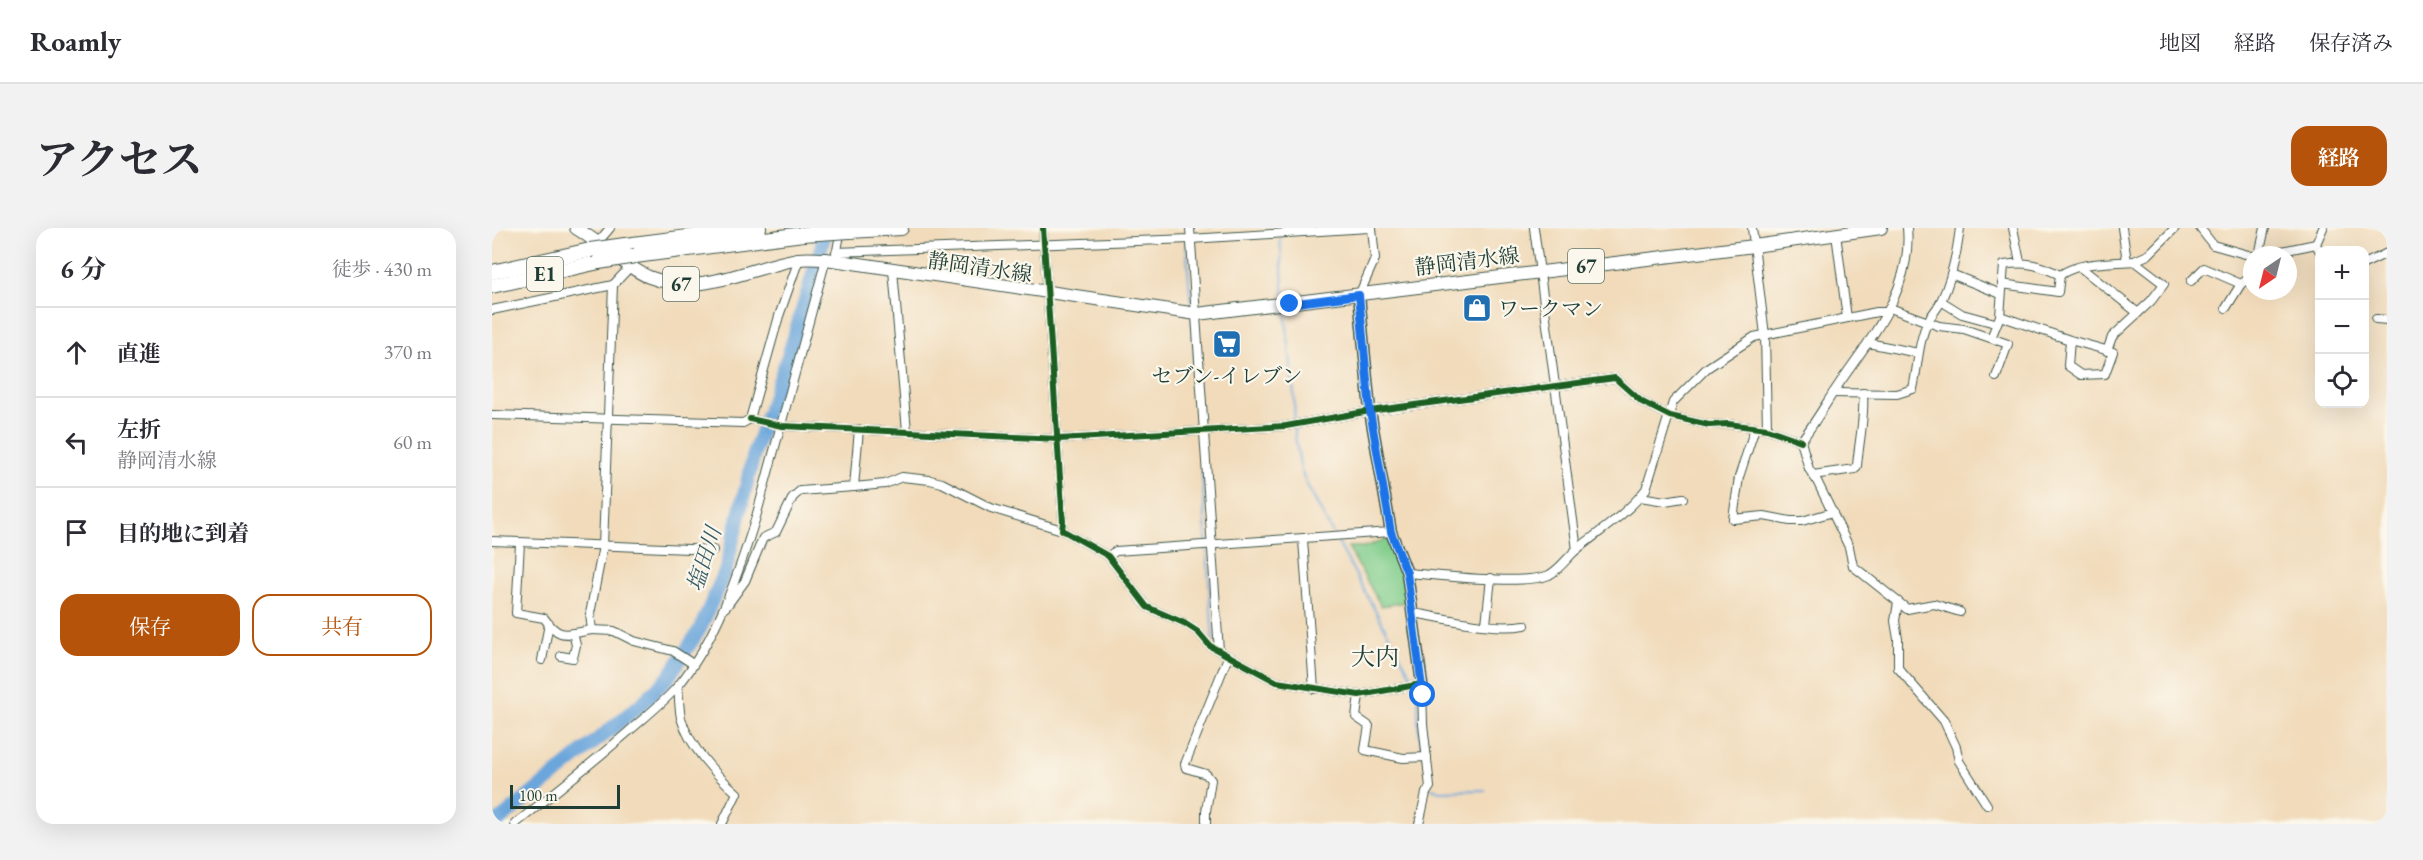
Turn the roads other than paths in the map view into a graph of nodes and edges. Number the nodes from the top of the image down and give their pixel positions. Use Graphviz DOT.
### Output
graph roads {
  1 [pos="576,228"];
  2 [pos="610,228"];
  3 [pos="759,228"];
  4 [pos="901,228"];
  5 [pos="1190,228"];
  6 [pos="1370,228"];
  7 [pos="1534,228"];
  8 [pos="1752,228"];
  9 [pos="1881,228"];
  10 [pos="1907,228"];
  11 [pos="1960,228"];
  12 [pos="2013,228"];
  13 [pos="2122,228"];
  14 [pos="2175,228"];
  15 [pos="2200,228"];
  16 [pos="2265,228"];
  17 [pos="2323,228"];
  18 [pos="846,229"];
  19 [pos="1044,230"];
  20 [pos="1836,234"];
  21 [pos="1190,238"];
  22 [pos="1045,244"];
  23 [pos="594,246"];
  24 [pos="1754,246"];
  25 [pos="2261,246"];
  26 [pos="2318,246"];
  27 [pos="2315,248"];
  28 [pos="2297,250"];
  29 [pos="2243,253"];
  30 [pos="2387,253"];
  31 [pos="833,257"];
  32 [pos="799,259"];
  33 [pos="633,261"];
  34 [pos="2131,261"];
  35 [pos="2020,262"];
  36 [pos="2369,262"];
  37 [pos="2080,267"];
  38 [pos="893,270"];
  39 [pos="492,272"];
  40 [pos="1538,272"];
  41 [pos="1951,274"];
  42 [pos="2060,275"];
  43 [pos="2191,281"];
  44 [pos="2002,284"];
  45 [pos="2241,284"];
  46 [pos="613,285"];
  47 [pos="492,286"];
  48 [pos="1048,293"];
  49 [pos="2001,294"];
  50 [pos="1359,295"];
  51 [pos="1941,301"];
  52 [pos="2226,308"];
  53 [pos="492,310"];
  54 [pos="1889,310"];
  55 [pos="1197,314"];
  56 [pos="2138,314"];
  57 [pos="2000,316"];
  58 [pos="1847,318"];
  59 [pos="2376,319"];
  60 [pos="1929,320"];
  61 [pos="2387,320"];
  62 [pos="1995,323"];
  63 [pos="1765,335"];
  64 [pos="1991,338"];
  65 [pos="2070,340"];
  66 [pos="1868,343"];
  67 [pos="2107,351"];
  68 [pos="1918,353"];
  69 [pos="1996,377"];
  70 [pos="1555,386"];
  71 [pos="1833,393"];
  72 [pos="1863,393"];
  73 [pos="1370,411"];
  74 [pos="492,415"];
  75 [pos="1670,416"];
  76 [pos="608,419"];
  77 [pos="753,419"];
  78 [pos="781,426"];
  79 [pos="1755,428"];
  80 [pos="859,429"];
  81 [pos="1767,429"];
  82 [pos="1204,430"];
  83 [pos="906,431"];
  84 [pos="1059,439"];
  85 [pos="1801,441"];
  86 [pos="1813,475"];
  87 [pos="854,487"];
  88 [pos="1640,497"];
  89 [pos="1683,498"];
  90 [pos="1833,512"];
  91 [pos="1062,530"];
  92 [pos="1391,532"];
  93 [pos="1303,540"];
  94 [pos="492,541"];
  95 [pos="520,543"];
  96 [pos="603,546"];
  97 [pos="1213,546"];
  98 [pos="713,550"];
  99 [pos="1576,550"];
  100 [pos="1108,556"];
  101 [pos="1407,573"];
  102 [pos="1491,578"];
  103 [pos="1898,602"];
  104 [pos="1960,612"];
  105 [pos="1412,613"];
  106 [pos="718,618"];
  107 [pos="549,624"];
  108 [pos="1486,624"];
  109 [pos="1526,625"];
  110 [pos="592,630"];
  111 [pos="573,633"];
  112 [pos="1219,651"];
  113 [pos="561,656"];
  114 [pos="1227,657"];
  115 [pos="542,660"];
  116 [pos="691,663"];
  117 [pos="1422,684"];
  118 [pos="678,685"];
  119 [pos="1314,689"];
  120 [pos="1359,695"];
  121 [pos="1427,757"];
  122 [pos="1987,805"];
  123 [pos="515,824"];
  124 [pos="722,824"];
  125 [pos="1206,824"];
  126 [pos="1419,824"];
  1 -- 23 [label="main road, 静岡清水線 / 67"];
  2 -- 23 [label="street"];
  3 -- 23 [label="highway, E1, bridge"];
  4 -- 18 [label="highway, E1"];
  5 -- 21 [label="street"];
  6 -- 21 [label="street"];
  6 -- 50 [label="street"];
  7 -- 40 [label="street"];
  8 -- 24 [label="street"];
  9 -- 20 [label="main road, 静岡清水線 / 67"];
  10 -- 54 [label="street"];
  11 -- 41 [label="street"];
  12 -- 35 [label="street"];
  13 -- 34 [label="street"];
  14 -- 34 [label="street"];
  15 -- 29 [label="street"];
  16 -- 25 [label="street"];
  17 -- 26 [label="street"];
  18 -- 31 [label="street"];
  18 -- 33 [label="highway, E1, bridge"];
  19 -- 22 [label="street"];
  20 -- 24 [label="main road, 静岡清水線 / 67"];
  20 -- 58 [label="street"];
  21 -- 22 [label="street"];
  21 -- 55 [label="street"];
  22 -- 31 [label="street"];
  22 -- 48 [label="street"];
  23 -- 33 [label="main road, 静岡清水線 / 67"];
  23 -- 39 [label="highway, E1"];
  24 -- 40 [label="main road, 静岡清水線 / 67"];
  24 -- 63 [label="street"];
  27 -- 28 [label="street"];
  30 -- 36 [label="street"];
  31 -- 32 [label="main road, 静岡清水線 / 67"];
  31 -- 38 [label="main road, 静岡清水線 / 67"];
  31 -- 78 [label="street"];
  32 -- 33 [label="main road, 静岡清水線 / 67"];
  32 -- 77 [label="street"];
  33 -- 46 [label="street"];
  33 -- 47 [label="highway, E1, bridge"];
  34 -- 37 [label="street"];
  34 -- 56 [label="street"];
  35 -- 42 [label="street"];
  35 -- 44 [label="street"];
  37 -- 42 [label="street"];
  37 -- 56 [label="street"];
  38 -- 48 [label="main road, 静岡清水線 / 67"];
  38 -- 83 [label="street"];
  40 -- 50 [label="main road, 静岡清水線 / 67"];
  40 -- 70 [label="street"];
  41 -- 49 [label="street"];
  41 -- 51 [label="street"];
  42 -- 44 [label="street"];
  43 -- 45 [label="street"];
  44 -- 49 [label="street"];
  45 -- 52 [label="street"];
  46 -- 53 [label="street"];
  46 -- 76 [label="street"];
  48 -- 55 [label="main road, 静岡清水線 / 67"];
  48 -- 84 [label="street"];
  49 -- 57 [label="street"];
  50 -- 55 [label="main road, 静岡清水線 / 67"];
  50 -- 73 [label="street"];
  51 -- 60 [label="street"];
  51 -- 62 [label="street"];
  54 -- 58 [label="street"];
  54 -- 60 [label="street"];
  54 -- 66 [label="street"];
  55 -- 82 [label="street"];
  56 -- 67 [label="street"];
  57 -- 62 [label="street"];
  57 -- 65 [label="street"];
  58 -- 63 [label="street"];
  59 -- 61 [label="street"];
  60 -- 64 [label="street"];
  60 -- 68 [label="street"];
  62 -- 64 [label="street"];
  63 -- 75 [label="street"];
  63 -- 81 [label="street"];
  64 -- 69 [label="street"];
  65 -- 67 [label="street"];
  65 -- 67 [label="street"];
  66 -- 68 [label="street"];
  66 -- 71 [label="street"];
  68 -- 72 [label="street"];
  70 -- 73 [label="street"];
  70 -- 75 [label="street"];
  70 -- 99 [label="street"];
  71 -- 72 [label="street"];
  71 -- 85 [label="street"];
  72 -- 86 [label="street"];
  73 -- 82 [label="street"];
  73 -- 92 [label="street"];
  74 -- 76 [label="street"];
  75 -- 79 [label="street"];
  75 -- 88 [label="street"];
  76 -- 77 [label="street"];
  76 -- 96 [label="street"];
  77 -- 78 [label="street"];
  78 -- 80 [label="street"];
  78 -- 106 [label="street"];
  79 -- 81 [label="street"];
  79 -- 90 [label="street"];
  80 -- 83 [label="street"];
  80 -- 87 [label="street"];
  81 -- 85 [label="street"];
  82 -- 84 [label="street"];
  82 -- 97 [label="street"];
  83 -- 84 [label="street"];
  84 -- 91 [label="street"];
  85 -- 86 [label="street"];
  86 -- 90 [label="street"];
  87 -- 91 [label="street"];
  87 -- 106 [label="street"];
  88 -- 89 [label="street"];
  88 -- 99 [label="street"];
  90 -- 103 [label="street"];
  91 -- 100 [label="street"];
  92 -- 93 [label="street"];
  92 -- 101 [label="street"];
  93 -- 97 [label="street"];
  93 -- 119 [label="street"];
  94 -- 95 [label="street"];
  95 -- 96 [label="street"];
  95 -- 107 [label="street"];
  96 -- 98 [label="street"];
  96 -- 110 [label="street"];
  97 -- 100 [label="street"];
  97 -- 112 [label="street"];
  99 -- 102 [label="street"];
  100 -- 112 [label="street"];
  101 -- 102 [label="street"];
  101 -- 105 [label="street"];
  102 -- 108 [label="street"];
  103 -- 104 [label="street"];
  103 -- 122 [label="street"];
  105 -- 108 [label="street"];
  105 -- 117 [label="street"];
  106 -- 116 [label="street"];
  107 -- 111 [label="street"];
  107 -- 115 [label="street"];
  108 -- 109 [label="street"];
  110 -- 111 [label="street"];
  110 -- 116 [label="street"];
  111 -- 113 [label="street"];
  112 -- 114 [label="street"];
  114 -- 119 [label="street"];
  114 -- 125 [label="street"];
  116 -- 118 [label="street"];
  117 -- 120 [label="street"];
  117 -- 121 [label="street"];
  118 -- 123 [label="street"];
  118 -- 124 [label="street"];
  119 -- 120 [label="street"];
  120 -- 121 [label="street"];
  121 -- 126 [label="street"];
}
